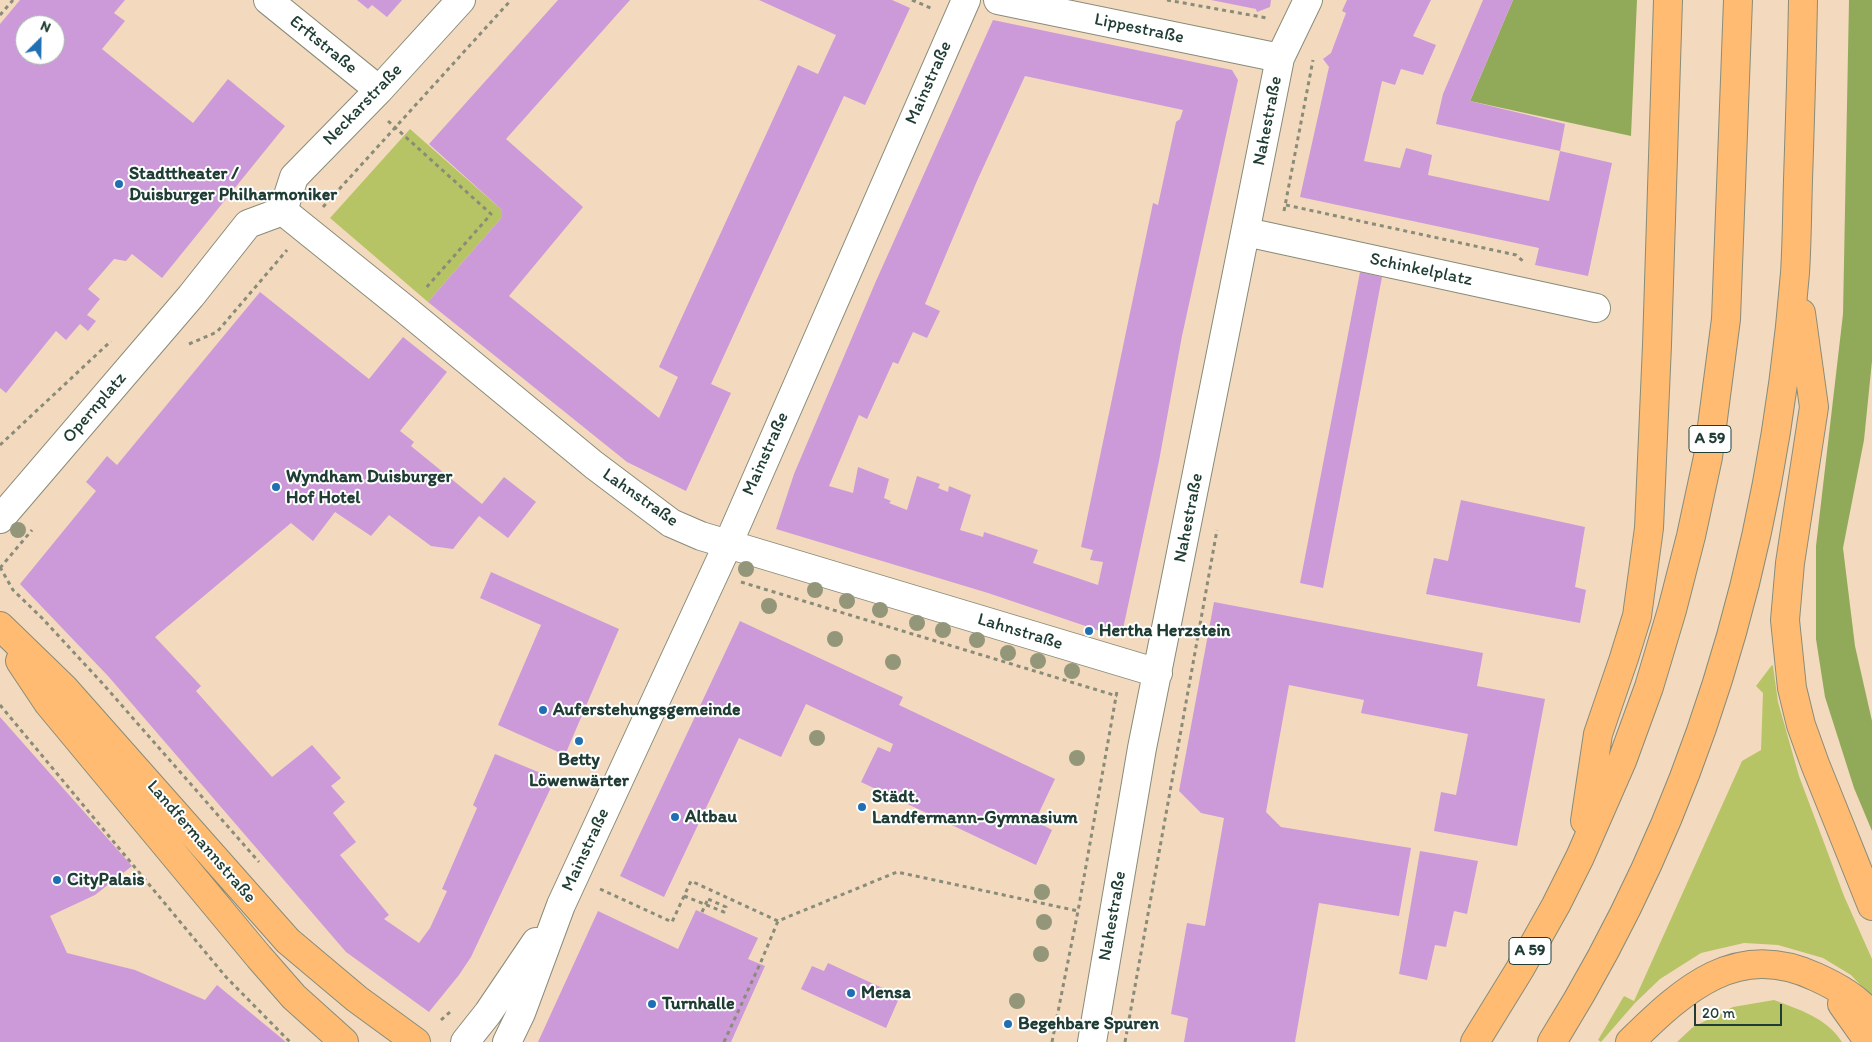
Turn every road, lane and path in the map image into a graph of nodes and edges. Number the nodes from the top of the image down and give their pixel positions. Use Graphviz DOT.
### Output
graph roads {
  1 [pos="12,0"];
  2 [pos="268,0"];
  3 [pos="461,0"];
  4 [pos="511,0"];
  5 [pos="966,0"];
  6 [pos="998,0"];
  7 [pos="1167,0"];
  8 [pos="1308,0"];
  9 [pos="1668,0"];
  10 [pos="1738,0"];
  11 [pos="1804,0"];
  12 [pos="0,16"];
  13 [pos="1274,19"];
  14 [pos="1314,55"];
  15 [pos="1280,58"];
  16 [pos="379,90"];
  17 [pos="396,128"];
  18 [pos="1286,206"];
  19 [pos="282,211"];
  20 [pos="305,228"];
  21 [pos="1246,232"];
  22 [pos="1274,239"];
  23 [pos="1530,267"];
  24 [pos="1795,272"];
  25 [pos="1596,308"];
  26 [pos="406,310"];
  27 [pos="185,345"];
  28 [pos="0,519"];
  29 [pos="1219,522"];
  30 [pos="32,529"];
  31 [pos="728,544"];
  32 [pos="0,568"];
  33 [pos="0,626"];
  34 [pos="0,632"];
  35 [pos="1158,673"];
  36 [pos="0,704"];
  37 [pos="1580,857"];
  38 [pos="264,867"];
  39 [pos="595,887"];
  40 [pos="684,896"];
  41 [pos="560,906"];
  42 [pos="1872,906"];
  43 [pos="1078,910"];
  44 [pos="702,912"];
  45 [pos="778,920"];
  46 [pos="1819,978"];
  47 [pos="1872,1016"];
  48 [pos="432,1018"];
  49 [pos="469,1038"];
  50 [pos="290,1042"];
  51 [pos="344,1042"];
  52 [pos="416,1042"];
  53 [pos="507,1042"];
  54 [pos="724,1042"];
  55 [pos="1092,1042"];
  56 [pos="1125,1042"];
  57 [pos="1475,1042"];
  58 [pos="1552,1042"];
  59 [pos="1630,1042"];
  60 [pos="1869,1042"];
  1 -- 12 [label="path"];
  2 -- 16 [label="street, Erftstraße"];
  3 -- 16 [label="street, Neckarstraße"];
  4 -- 17 [label="path"];
  5 -- 31 [label="street, Mainstraße"];
  6 -- 15 [label="street, Lippestraße"];
  7 -- 13 [label="path"];
  8 -- 15 [label="street, Nahestraße"];
  9 -- 37 [label="main road"];
  10 -- 37 [label="main road, A 59"];
  11 -- 24 [label="main road"];
  14 -- 18 [label="path"];
  15 -- 21 [label="street, Nahestraße"];
  16 -- 19 [label="street, Neckarstraße"];
  17 -- 20 [label="path"];
  17 -- 26 [label="path"];
  18 -- 22 [label="path"];
  18 -- 23 [label="path"];
  19 -- 20 [label="street, Lahnstraße"];
  19 -- 28 [label="street, Opernplatz"];
  20 -- 26 [label="street, Lahnstraße"];
  20 -- 27 [label="path"];
  21 -- 22 [label="street, Schinkelplatz"];
  21 -- 35 [label="street, Nahestraße"];
  22 -- 25 [label="street, Schinkelplatz"];
  24 -- 42 [label="main road"];
  24 -- 58 [label="main road"];
  26 -- 31 [label="street, Lahnstraße"];
  29 -- 56 [label="path"];
  30 -- 32 [label="path"];
  31 -- 35 [label="street, Lahnstraße"];
  31 -- 41 [label="street, Mainstraße"];
  32 -- 38 [label="path"];
  33 -- 52 [label="main road, Landfermannstraße"];
  34 -- 51 [label="main road, Landfermannstraße"];
  35 -- 55 [label="street, Nahestraße"];
  36 -- 50 [label="path"];
  37 -- 57 [label="main road, A 59"];
  39 -- 40 [label="path"];
  40 -- 44 [label="path, bridge"];
  40 -- 45 [label="path"];
  41 -- 49 [label="street, Mainstraße"];
  41 -- 53 [label="street, Mainstraße"];
  43 -- 45 [label="path"];
  45 -- 54 [label="path"];
  46 -- 47 [label="main road"];
  46 -- 59 [label="main road"];
  46 -- 60 [label="main road"];
  48 -- 49 [label="path"];
}
